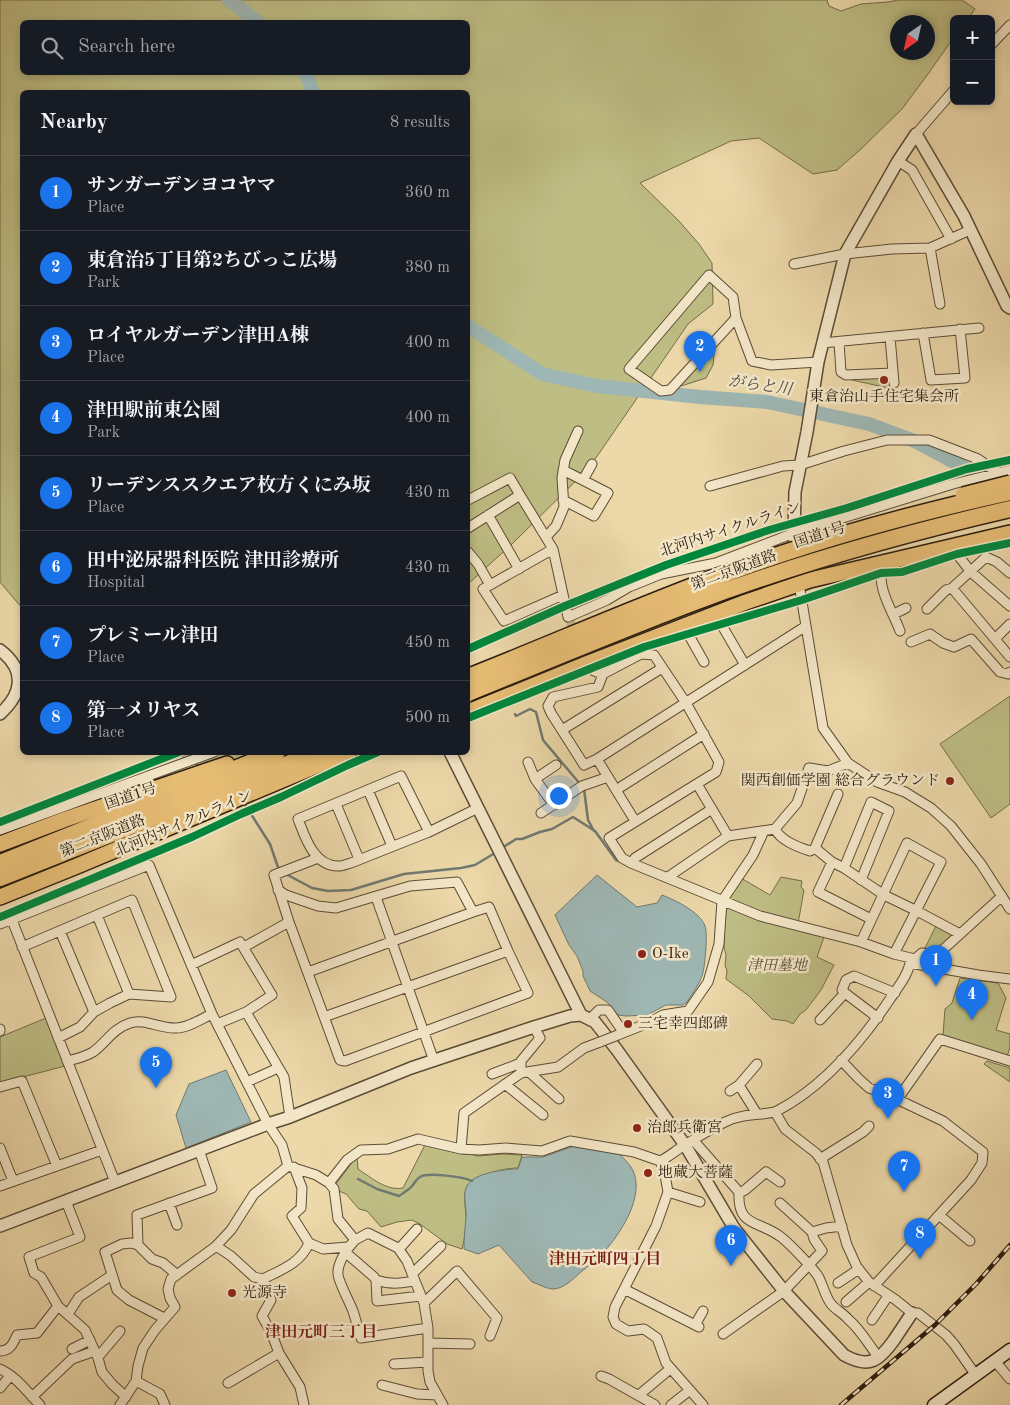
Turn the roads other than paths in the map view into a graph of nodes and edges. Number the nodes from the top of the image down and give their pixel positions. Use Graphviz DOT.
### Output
graph roads {
  1 [pos="1010,25"];
  2 [pos="995,41"];
  3 [pos="950,95"];
  4 [pos="916,134"];
  5 [pos="898,161"];
  6 [pos="970,230"];
  7 [pos="951,239"];
  8 [pos="930,248"];
  9 [pos="845,254"];
  10 [pos="794,264"];
  11 [pos="940,304"];
  12 [pos="1010,308"];
  13 [pos="736,318"];
  14 [pos="979,328"];
  15 [pos="960,329"];
  16 [pos="923,333"];
  17 [pos="890,337"];
  18 [pos="838,342"];
  19 [pos="822,344"];
  20 [pos="818,362"];
  21 [pos="893,373"];
  22 [pos="894,383"];
  23 [pos="578,431"];
  24 [pos="592,464"];
  25 [pos="800,465"];
  26 [pos="564,470"];
  27 [pos="1010,470"];
  28 [pos="998,473"];
  29 [pos="583,480"];
  30 [pos="1010,483"];
  31 [pos="710,486"];
  32 [pos="1010,492"];
  33 [pos="520,495"];
  34 [pos="470,499"];
  35 [pos="563,500"];
  36 [pos="1010,509"];
  37 [pos="488,515"];
  38 [pos="470,527"];
  39 [pos="794,533"];
  40 [pos="1009,535"];
  41 [pos="546,538"];
  42 [pos="553,549"];
  43 [pos="952,552"];
  44 [pos="470,554"];
  45 [pos="519,568"];
  46 [pos="883,568"];
  47 [pos="971,572"];
  48 [pos="1010,573"];
  49 [pos="490,585"];
  50 [pos="799,586"];
  51 [pos="952,588"];
  52 [pos="563,595"];
  53 [pos="1010,606"];
  54 [pos="906,608"];
  55 [pos="927,609"];
  56 [pos="894,614"];
  57 [pos="716,617"];
  58 [pos="1010,624"];
  59 [pos="806,626"];
  60 [pos="900,631"];
  61 [pos="687,632"];
  62 [pos="666,634"];
  63 [pos="995,639"];
  64 [pos="911,642"];
  65 [pos="0,650"];
  66 [pos="649,654"];
  67 [pos="1010,657"];
  68 [pos="704,662"];
  69 [pos="745,665"];
  70 [pos="662,668"];
  71 [pos="470,669"];
  72 [pos="1010,672"];
  73 [pos="470,676"];
  74 [pos="470,692"];
  75 [pos="686,703"];
  76 [pos="470,711"];
  77 [pos="0,714"];
  78 [pos="562,730"];
  79 [pos="704,734"];
  80 [pos="206,755"];
  81 [pos="253,755"];
  82 [pos="270,755"];
  83 [pos="310,755"];
  84 [pos="342,755"];
  85 [pos="452,755"];
  86 [pos="597,759"];
  87 [pos="528,762"];
  88 [pos="848,763"];
  89 [pos="556,765"];
  90 [pos="608,776"];
  91 [pos="534,779"];
  92 [pos="697,784"];
  93 [pos="368,790"];
  94 [pos="616,790"];
  95 [pos="838,794"];
  96 [pos="336,804"];
  97 [pos="554,805"];
  98 [pos="478,808"];
  99 [pos="712,809"];
  100 [pos="540,813"];
  101 [pos="635,821"];
  102 [pos="775,829"];
  103 [pos="0,830"];
  104 [pos="764,831"];
  105 [pos="429,832"];
  106 [pos="728,836"];
  107 [pos="0,844"];
  108 [pos="392,846"];
  109 [pos="815,848"];
  110 [pos="318,858"];
  111 [pos="359,859"];
  112 [pos="832,862"];
  113 [pos="631,863"];
  114 [pos="0,864"];
  115 [pos="844,868"];
  116 [pos="668,877"];
  117 [pos="0,878"];
  118 [pos="861,880"];
  119 [pos="278,890"];
  120 [pos="884,894"];
  121 [pos="1002,896"];
  122 [pos="0,897"];
  123 [pos="376,897"];
  124 [pos="722,902"];
  125 [pos="1010,909"];
  126 [pos="917,911"];
  127 [pos="473,912"];
  128 [pos="97,915"];
  129 [pos="871,919"];
  130 [pos="12,920"];
  131 [pos="289,922"];
  132 [pos="0,924"];
  133 [pos="60,931"];
  134 [pos="960,934"];
  135 [pos="392,942"];
  136 [pos="861,942"];
  137 [pos="22,947"];
  138 [pos="244,947"];
  139 [pos="508,951"];
  140 [pos="894,954"];
  141 [pos="910,961"];
  142 [pos="191,965"];
  143 [pos="308,972"];
  144 [pos="1010,979"];
  145 [pos="408,987"];
  146 [pos="845,993"];
  147 [pos="894,993"];
  148 [pos="129,994"];
  149 [pos="94,1012"];
  150 [pos="246,1012"];
  151 [pos="212,1014"];
  152 [pos="324,1017"];
  153 [pos="585,1017"];
  154 [pos="878,1018"];
  155 [pos="820,1020"];
  156 [pos="217,1024"];
  157 [pos="534,1027"];
  158 [pos="632,1029"];
  159 [pos="424,1032"];
  160 [pos="58,1038"];
  161 [pos="434,1060"];
  162 [pos="841,1060"];
  163 [pos="1010,1060"];
  164 [pos="67,1061"];
  165 [pos="521,1063"];
  166 [pos="757,1064"];
  167 [pos="278,1068"];
  168 [pos="525,1073"];
  169 [pos="492,1074"];
  170 [pos="247,1082"];
  171 [pos="505,1084"];
  172 [pos="739,1085"];
  173 [pos="0,1087"];
  174 [pos="730,1091"];
  175 [pos="559,1099"];
  176 [pos="897,1100"];
  177 [pos="775,1112"];
  178 [pos="757,1114"];
  179 [pos="543,1115"];
  180 [pos="290,1117"];
  181 [pos="268,1124"];
  182 [pos="869,1126"];
  183 [pos="690,1143"];
  184 [pos="0,1148"];
  185 [pos="461,1149"];
  186 [pos="102,1150"];
  187 [pos="199,1150"];
  188 [pos="820,1158"];
  189 [pos="660,1161"];
  190 [pos="57,1166"];
  191 [pos="291,1166"];
  192 [pos="13,1181"];
  193 [pos="114,1182"];
  194 [pos="330,1182"];
  195 [pos="780,1182"];
  196 [pos="0,1186"];
  197 [pos="668,1192"];
  198 [pos="739,1193"];
  199 [pos="66,1201"];
  200 [pos="700,1202"];
  201 [pos="169,1203"];
  202 [pos="780,1203"];
  203 [pos="939,1215"];
  204 [pos="176,1225"];
  205 [pos="0,1226"];
  206 [pos="842,1226"];
  207 [pos="417,1229"];
  208 [pos="812,1232"];
  209 [pos="356,1240"];
  210 [pos="970,1241"];
  211 [pos="309,1243"];
  212 [pos="138,1245"];
  213 [pos="216,1246"];
  214 [pos="441,1246"];
  215 [pos="347,1249"];
  216 [pos="399,1249"];
  217 [pos="808,1265"];
  218 [pos="859,1269"];
  219 [pos="112,1275"];
  220 [pos="177,1275"];
  221 [pos="414,1277"];
  222 [pos="263,1279"];
  223 [pos="376,1280"];
  224 [pos="838,1283"];
  225 [pos="871,1284"];
  226 [pos="624,1289"];
  227 [pos="784,1291"];
  228 [pos="888,1296"];
  229 [pos="422,1300"];
  230 [pos="846,1302"];
  231 [pos="58,1306"];
  232 [pos="703,1310"];
  233 [pos="912,1313"];
  234 [pos="68,1314"];
  235 [pos="164,1318"];
  236 [pos="872,1320"];
  237 [pos="428,1328"];
  238 [pos="120,1331"];
  239 [pos="723,1334"];
  240 [pos="490,1336"];
  241 [pos="90,1340"];
  242 [pos="428,1343"];
  243 [pos="470,1344"];
  244 [pos="72,1349"];
  245 [pos="1010,1350"];
  246 [pos="0,1351"];
  247 [pos="279,1353"];
  248 [pos="96,1354"];
  249 [pos="879,1358"];
  250 [pos="995,1361"];
  251 [pos="428,1362"];
  252 [pos="394,1364"];
  253 [pos="670,1368"];
  254 [pos="0,1370"];
  255 [pos="975,1374"];
  256 [pos="10,1376"];
  257 [pos="601,1376"];
  258 [pos="1010,1380"];
  259 [pos="136,1381"];
  260 [pos="228,1383"];
  261 [pos="382,1385"];
  262 [pos="0,1388"];
  263 [pos="690,1390"];
  264 [pos="437,1395"];
  265 [pos="639,1395"];
  266 [pos="32,1397"];
  267 [pos="126,1397"];
  268 [pos="40,1405"];
  269 [pos="120,1405"];
  270 [pos="165,1405"];
  271 [pos="304,1405"];
  272 [pos="443,1405"];
  273 [pos="656,1405"];
  274 [pos="672,1405"];
  275 [pos="703,1405"];
  276 [pos="934,1405"];
  1 -- 2 [label="street"];
  3 -- 4 [label="street"];
  4 -- 5 [label="street"];
  4 -- 6 [label="street"];
  5 -- 7 [label="street"];
  5 -- 9 [label="street"];
  6 -- 7 [label="street"];
  6 -- 12 [label="street"];
  7 -- 8 [label="street"];
  8 -- 9 [label="street"];
  8 -- 11 [label="street"];
  9 -- 10 [label="street"];
  9 -- 19 [label="street"];
  13 -- 13 [label="street"];
  13 -- 20 [label="street"];
  14 -- 15 [label="street"];
  15 -- 16 [label="street"];
  15 -- 16 [label="street"];
  16 -- 17 [label="street"];
  17 -- 18 [label="street"];
  17 -- 21 [label="street"];
  18 -- 19 [label="street"];
  18 -- 21 [label="street"];
  19 -- 20 [label="street"];
  20 -- 25 [label="street"];
  21 -- 22 [label="street"];
  23 -- 26 [label="street"];
  24 -- 29 [label="street"];
  25 -- 28 [label="street"];
  25 -- 31 [label="street"];
  25 -- 39 [label="street"];
  26 -- 29 [label="street"];
  26 -- 35 [label="street"];
  27 -- 28 [label="street"];
  28 -- 39 [label="street"];
  29 -- 35 [label="street"];
  30 -- 71 [label="highway, 国道1号, bridge"];
  32 -- 73 [label="highway, 第二京阪道路, bridge"];
  33 -- 34 [label="street"];
  33 -- 37 [label="street"];
  33 -- 41 [label="street"];
  35 -- 41 [label="street"];
  36 -- 74 [label="highway, 第二京阪道路, bridge"];
  37 -- 38 [label="street"];
  37 -- 45 [label="street"];
  39 -- 50 [label="street"];
  39 -- 52 [label="street"];
  40 -- 43 [label="street"];
  40 -- 50 [label="highway"];
  41 -- 42 [label="street"];
  42 -- 45 [label="street"];
  42 -- 52 [label="street"];
  43 -- 46 [label="street"];
  43 -- 47 [label="street"];
  44 -- 49 [label="street"];
  45 -- 49 [label="street"];
  46 -- 50 [label="street"];
  46 -- 56 [label="street"];
  47 -- 48 [label="street"];
  47 -- 51 [label="street"];
  47 -- 53 [label="street"];
  49 -- 52 [label="street"];
  50 -- 57 [label="street"];
  50 -- 59 [label="street"];
  50 -- 62 [label="highway"];
  51 -- 55 [label="street"];
  51 -- 63 [label="street"];
  54 -- 56 [label="street"];
  56 -- 60 [label="street"];
  57 -- 61 [label="street"];
  57 -- 62 [label="street"];
  57 -- 69 [label="street"];
  58 -- 63 [label="street"];
  59 -- 69 [label="street"];
  59 -- 88 [label="street"];
  61 -- 66 [label="street"];
  61 -- 68 [label="street"];
  62 -- 76 [label="highway"];
  63 -- 67 [label="street"];
  64 -- 72 [label="street"];
  65 -- 77 [label="street"];
  66 -- 70 [label="street"];
  66 -- 78 [label="street"];
  69 -- 75 [label="street"];
  70 -- 75 [label="street"];
  70 -- 78 [label="street"];
  75 -- 79 [label="street"];
  75 -- 86 [label="street"];
  78 -- 86 [label="street"];
  79 -- 92 [label="street"];
  79 -- 94 [label="street"];
  80 -- 103 [label="street"];
  81 -- 107 [label="highway, 国道1号"];
  82 -- 114 [label="highway, 第二京阪道路"];
  83 -- 117 [label="highway, 第二京阪道路"];
  84 -- 122 [label="highway"];
  85 -- 98 [label="street"];
  86 -- 90 [label="street"];
  87 -- 91 [label="street"];
  88 -- 102 [label="street"];
  88 -- 121 [label="street"];
  89 -- 91 [label="street"];
  90 -- 94 [label="street"];
  90 -- 97 [label="street"];
  91 -- 97 [label="street"];
  92 -- 99 [label="street"];
  92 -- 101 [label="street"];
  93 -- 96 [label="street"];
  93 -- 105 [label="street"];
  93 -- 108 [label="street"];
  94 -- 101 [label="street"];
  95 -- 109 [label="street"];
  96 -- 110 [label="street"];
  96 -- 111 [label="street"];
  97 -- 100 [label="street"];
  98 -- 105 [label="street"];
  98 -- 153 [label="street"];
  99 -- 106 [label="street"];
  99 -- 113 [label="street"];
  101 -- 113 [label="street"];
  102 -- 104 [label="street"];
  102 -- 109 [label="street"];
  104 -- 106 [label="street"];
  104 -- 124 [label="street"];
  105 -- 108 [label="street"];
  106 -- 116 [label="street"];
  108 -- 111 [label="street"];
  109 -- 112 [label="street"];
  110 -- 111 [label="street"];
  110 -- 119 [label="street"];
  112 -- 115 [label="street"];
  112 -- 129 [label="street"];
  113 -- 116 [label="street"];
  115 -- 118 [label="street"];
  115 -- 118 [label="street"];
  116 -- 124 [label="street"];
  118 -- 120 [label="street"];
  119 -- 123 [label="street"];
  119 -- 131 [label="street"];
  120 -- 126 [label="street"];
  120 -- 126 [label="street"];
  120 -- 129 [label="street"];
  121 -- 125 [label="street"];
  121 -- 134 [label="street"];
  123 -- 127 [label="street"];
  123 -- 135 [label="street"];
  124 -- 136 [label="street"];
  124 -- 158 [label="street"];
  126 -- 134 [label="street"];
  126 -- 140 [label="street"];
  127 -- 135 [label="street"];
  127 -- 139 [label="street"];
  128 -- 133 [label="street"];
  128 -- 148 [label="street"];
  128 -- 148 [label="street"];
  129 -- 136 [label="street"];
  130 -- 132 [label="street"];
  130 -- 137 [label="street"];
  130 -- 142 [label="street"];
  131 -- 138 [label="street"];
  131 -- 143 [label="street"];
  133 -- 137 [label="street"];
  133 -- 149 [label="street"];
  134 -- 141 [label="street"];
  135 -- 143 [label="street"];
  135 -- 145 [label="street"];
  136 -- 140 [label="street"];
  137 -- 160 [label="street"];
  138 -- 142 [label="street"];
  138 -- 150 [label="street"];
  139 -- 145 [label="street"];
  139 -- 159 [label="street"];
  140 -- 141 [label="street"];
  141 -- 144 [label="street"];
  141 -- 147 [label="street"];
  142 -- 151 [label="street"];
  143 -- 152 [label="street"];
  145 -- 152 [label="street"];
  145 -- 159 [label="street"];
  146 -- 147 [label="street"];
  146 -- 154 [label="street"];
  146 -- 155 [label="street"];
  147 -- 154 [label="street"];
  148 -- 149 [label="street"];
  149 -- 160 [label="street"];
  150 -- 156 [label="street"];
  150 -- 167 [label="street"];
  151 -- 156 [label="street"];
  151 -- 164 [label="street"];
  152 -- 159 [label="street"];
  153 -- 157 [label="street"];
  153 -- 158 [label="street"];
  153 -- 183 [label="street"];
  154 -- 162 [label="street"];
  156 -- 170 [label="street"];
  157 -- 161 [label="street"];
  157 -- 165 [label="street"];
  158 -- 168 [label="street, bridge"];
  159 -- 161 [label="street"];
  160 -- 164 [label="street"];
  161 -- 180 [label="street"];
  162 -- 176 [label="street"];
  162 -- 177 [label="street"];
  163 -- 176 [label="street"];
  164 -- 186 [label="street"];
  165 -- 168 [label="street"];
  165 -- 169 [label="street"];
  166 -- 172 [label="street"];
  167 -- 170 [label="street"];
  167 -- 180 [label="street"];
  168 -- 171 [label="street"];
  168 -- 175 [label="street"];
  170 -- 181 [label="street"];
  171 -- 179 [label="street"];
  171 -- 185 [label="street"];
  172 -- 174 [label="street"];
  172 -- 178 [label="street"];
  173 -- 190 [label="street"];
  176 -- 203 [label="street"];
  177 -- 178 [label="street"];
  177 -- 188 [label="street"];
  178 -- 183 [label="street"];
  180 -- 181 [label="street"];
  181 -- 187 [label="street"];
  181 -- 191 [label="street"];
  182 -- 188 [label="street"];
  183 -- 189 [label="street"];
  183 -- 198 [label="street"];
  183 -- 227 [label="street"];
  184 -- 192 [label="street"];
  185 -- 189 [label="street"];
  185 -- 194 [label="street"];
  186 -- 190 [label="street"];
  186 -- 193 [label="street"];
  187 -- 193 [label="street"];
  187 -- 201 [label="street"];
  188 -- 206 [label="street"];
  189 -- 197 [label="street"];
  190 -- 192 [label="street"];
  191 -- 194 [label="street"];
  191 -- 211 [label="street"];
  191 -- 213 [label="street"];
  192 -- 196 [label="street"];
  193 -- 199 [label="street"];
  194 -- 209 [label="street"];
  195 -- 198 [label="street"];
  197 -- 200 [label="street"];
  197 -- 226 [label="street"];
  198 -- 217 [label="street"];
  199 -- 205 [label="street"];
  199 -- 231 [label="street"];
  201 -- 204 [label="street"];
  201 -- 212 [label="street"];
  202 -- 208 [label="street"];
  203 -- 210 [label="street"];
  203 -- 225 [label="street"];
  206 -- 208 [label="street"];
  206 -- 218 [label="street"];
  207 -- 216 [label="street"];
  208 -- 217 [label="street"];
  209 -- 215 [label="street"];
  209 -- 216 [label="street"];
  211 -- 215 [label="street"];
  211 -- 222 [label="street"];
  212 -- 219 [label="street"];
  212 -- 220 [label="street"];
  213 -- 220 [label="street"];
  213 -- 222 [label="street"];
  214 -- 221 [label="street"];
  215 -- 223 [label="street"];
  215 -- 237 [label="street"];
  216 -- 221 [label="street"];
  217 -- 227 [label="street"];
  217 -- 249 [label="street"];
  218 -- 224 [label="street"];
  218 -- 225 [label="street"];
  219 -- 234 [label="street"];
  219 -- 235 [label="street"];
  220 -- 235 [label="street"];
  221 -- 223 [label="street"];
  221 -- 229 [label="street"];
  222 -- 247 [label="street"];
  223 -- 229 [label="street"];
  225 -- 228 [label="street"];
  225 -- 230 [label="street"];
  226 -- 232 [label="street"];
  226 -- 253 [label="street"];
  227 -- 239 [label="street"];
  227 -- 249 [label="street"];
  228 -- 233 [label="street"];
  228 -- 236 [label="street"];
  229 -- 237 [label="street"];
  229 -- 240 [label="street"];
  231 -- 234 [label="street"];
  231 -- 246 [label="street"];
  233 -- 249 [label="street"];
  233 -- 255 [label="street"];
  234 -- 241 [label="street"];
  235 -- 259 [label="street"];
  237 -- 242 [label="street"];
  238 -- 248 [label="street"];
  241 -- 244 [label="street"];
  241 -- 248 [label="street"];
  242 -- 243 [label="street"];
  242 -- 251 [label="street"];
  245 -- 250 [label="main road"];
  247 -- 260 [label="street"];
  247 -- 271 [label="street"];
  248 -- 266 [label="street"];
  248 -- 267 [label="street"];
  250 -- 255 [label="main road"];
  250 -- 258 [label="street"];
  251 -- 252 [label="street"];
  251 -- 264 [label="street"];
  253 -- 263 [label="street"];
  253 -- 265 [label="street"];
  254 -- 256 [label="street"];
  255 -- 276 [label="main road"];
  256 -- 262 [label="street"];
  256 -- 266 [label="street"];
  257 -- 265 [label="street"];
  259 -- 267 [label="street"];
  259 -- 270 [label="street"];
  261 -- 264 [label="street"];
  263 -- 274 [label="street"];
  263 -- 275 [label="street"];
  264 -- 272 [label="street"];
  265 -- 273 [label="street"];
  266 -- 268 [label="street"];
  267 -- 269 [label="street"];
}
